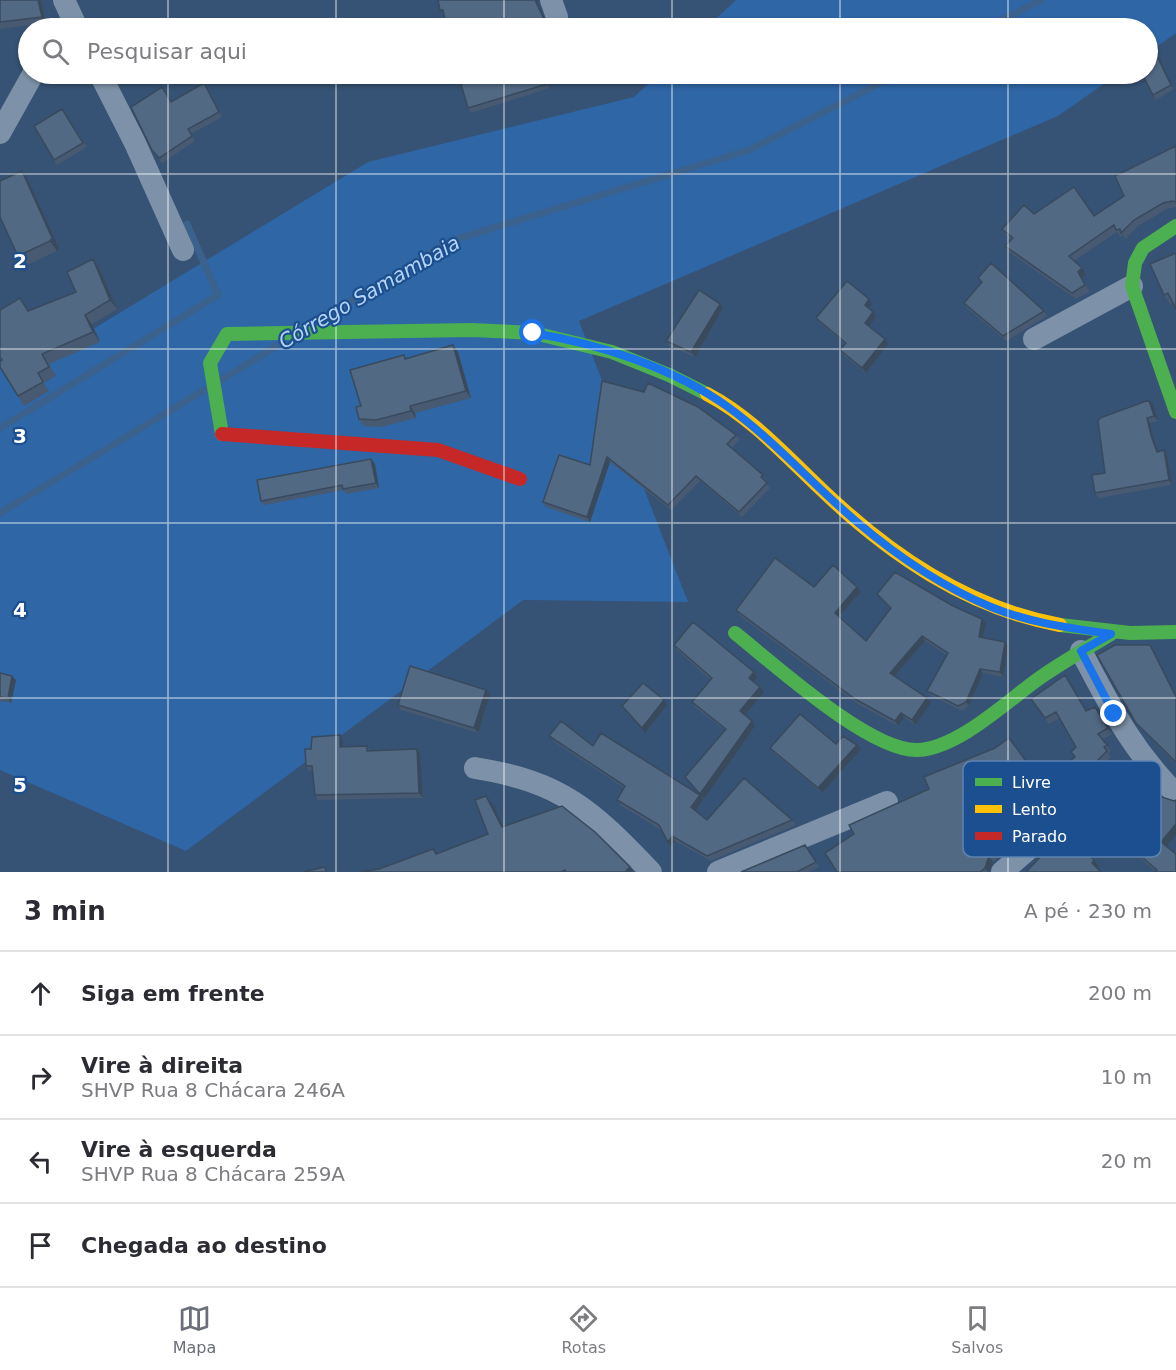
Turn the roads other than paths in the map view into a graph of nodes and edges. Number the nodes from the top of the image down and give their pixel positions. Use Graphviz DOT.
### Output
graph roads {
  1 [pos="28,84"];
  2 [pos="105,84"];
  3 [pos="0,134"];
  4 [pos="1176,226"];
  5 [pos="183,250"];
  6 [pos="1132,286"];
  7 [pos="1034,339"];
  8 [pos="1176,412"];
  9 [pos="520,479"];
  10 [pos="1176,632"];
  11 [pos="735,633"];
  12 [pos="1111,634"];
  13 [pos="1081,651"];
  14 [pos="1145,761"];
  15 [pos="475,768"];
  16 [pos="1161,778"];
  17 [pos="1176,794"];
  18 [pos="887,802"];
  19 [pos="1019,857"];
  20 [pos="651,872"];
  21 [pos="718,872"];
  22 [pos="1002,872"];
  1 -- 3 [label="street"];
  2 -- 5 [label="street"];
  4 -- 6 [label="street"];
  6 -- 7 [label="street"];
  6 -- 8 [label="street"];
  9 -- 12 [label="street"];
  10 -- 12 [label="street"];
  11 -- 13 [label="street"];
  12 -- 13 [label="street"];
  13 -- 14 [label="street"];
  15 -- 20 [label="street"];
  16 -- 17 [label="street"];
  18 -- 21 [label="street"];
  19 -- 22 [label="street"];
}
